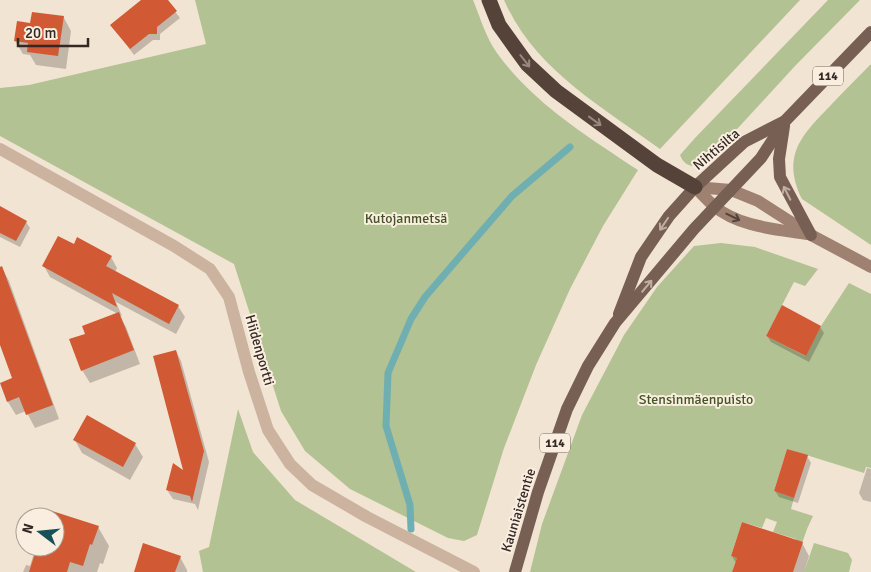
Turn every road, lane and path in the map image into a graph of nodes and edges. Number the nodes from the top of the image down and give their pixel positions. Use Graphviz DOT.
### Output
graph roads {
  1 [pos="490,0"];
  2 [pos="871,32"];
  3 [pos="785,121"];
  4 [pos="0,150"];
  5 [pos="695,187"];
  6 [pos="731,190"];
  7 [pos="715,207"];
  8 [pos="812,235"];
  9 [pos="871,267"];
  10 [pos="615,323"];
  11 [pos="474,572"];
  12 [pos="515,572"];
  1 -- 5 [label="highway, one-way"];
  2 -- 3 [label="main road, Nihtisilta / 114"];
  3 -- 5 [label="main road, Nihtisilta / 114"];
  3 -- 6 [label="main road, Nihtisilta / 114"];
  8 -- 3 [label="main road, one-way"];
  4 -- 11 [label="street, Hiidenportti"];
  5 -- 6 [label="street"];
  5 -- 7 [label="street"];
  5 -- 10 [label="main road, Kauniaistentie / 114, one-way"];
  6 -- 7 [label="main road, Kauniaistentie / 114"];
  6 -- 8 [label="street"];
  7 -- 8 [label="street, one-way"];
  10 -- 7 [label="main road, Kauniaistentie / 114, one-way"];
  8 -- 9 [label="street"];
  10 -- 12 [label="main road, Kauniaistentie / 114"];
}
